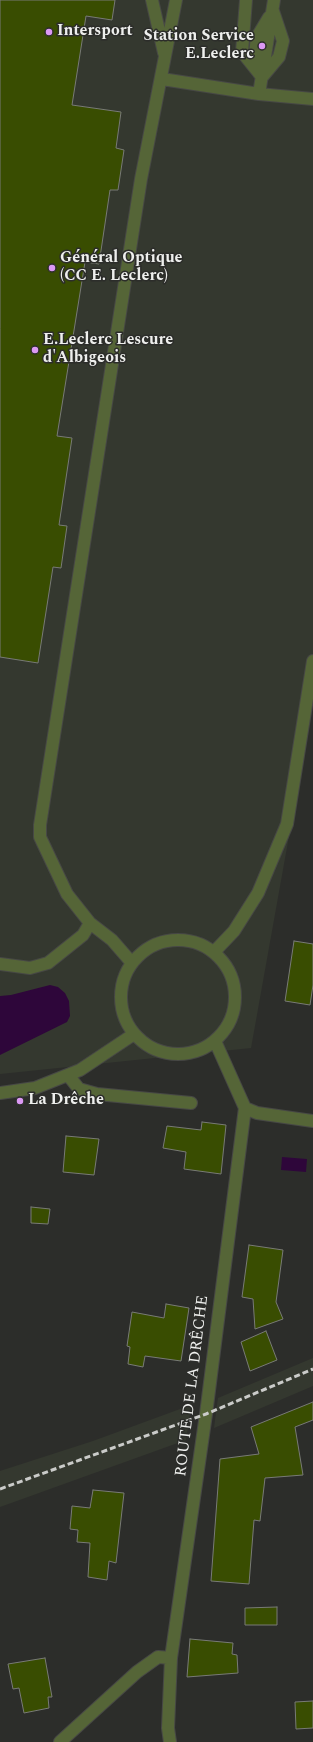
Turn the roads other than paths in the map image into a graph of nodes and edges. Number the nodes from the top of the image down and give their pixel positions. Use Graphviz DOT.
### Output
graph roads {
  1 [pos="152,0"];
  2 [pos="176,0"];
  3 [pos="246,0"];
  4 [pos="274,5"];
  5 [pos="166,60"];
  6 [pos="262,77"];
  7 [pos="162,79"];
  8 [pos="259,94"];
  9 [pos="313,99"];
  10 [pos="313,661"];
  11 [pos="90,922"];
  12 [pos="214,952"];
  13 [pos="132,963"];
  14 [pos="0,964"];
  15 [pos="134,1034"];
  16 [pos="215,1041"];
  17 [pos="68,1075"];
  18 [pos="0,1093"];
  19 [pos="191,1103"];
  20 [pos="245,1108"];
  21 [pos="313,1121"];
  22 [pos="171,1658"];
  23 [pos="60,1742"];
  24 [pos="170,1742"];
  1 -- 5 [label="street"];
  2 -- 5 [label="street"];
  3 -- 6 [label="street"];
  4 -- 6 [label="street"];
  5 -- 7 [label="street"];
  6 -- 8 [label="street"];
  7 -- 8 [label="street"];
  7 -- 11 [label="street"];
  8 -- 9 [label="street"];
  10 -- 12 [label="street"];
  11 -- 13 [label="street"];
  11 -- 14 [label="street"];
  12 -- 13 [label="street"];
  12 -- 16 [label="street"];
  13 -- 15 [label="street"];
  15 -- 16 [label="street"];
  15 -- 17 [label="street"];
  16 -- 20 [label="street"];
  17 -- 18 [label="street"];
  17 -- 19 [label="street"];
  20 -- 21 [label="street"];
  20 -- 22 [label="street, ROUTE DE LA DRÊCHE"];
  22 -- 23 [label="street"];
  22 -- 24 [label="street, ROUTE DE LA DRÊCHE"];
}
